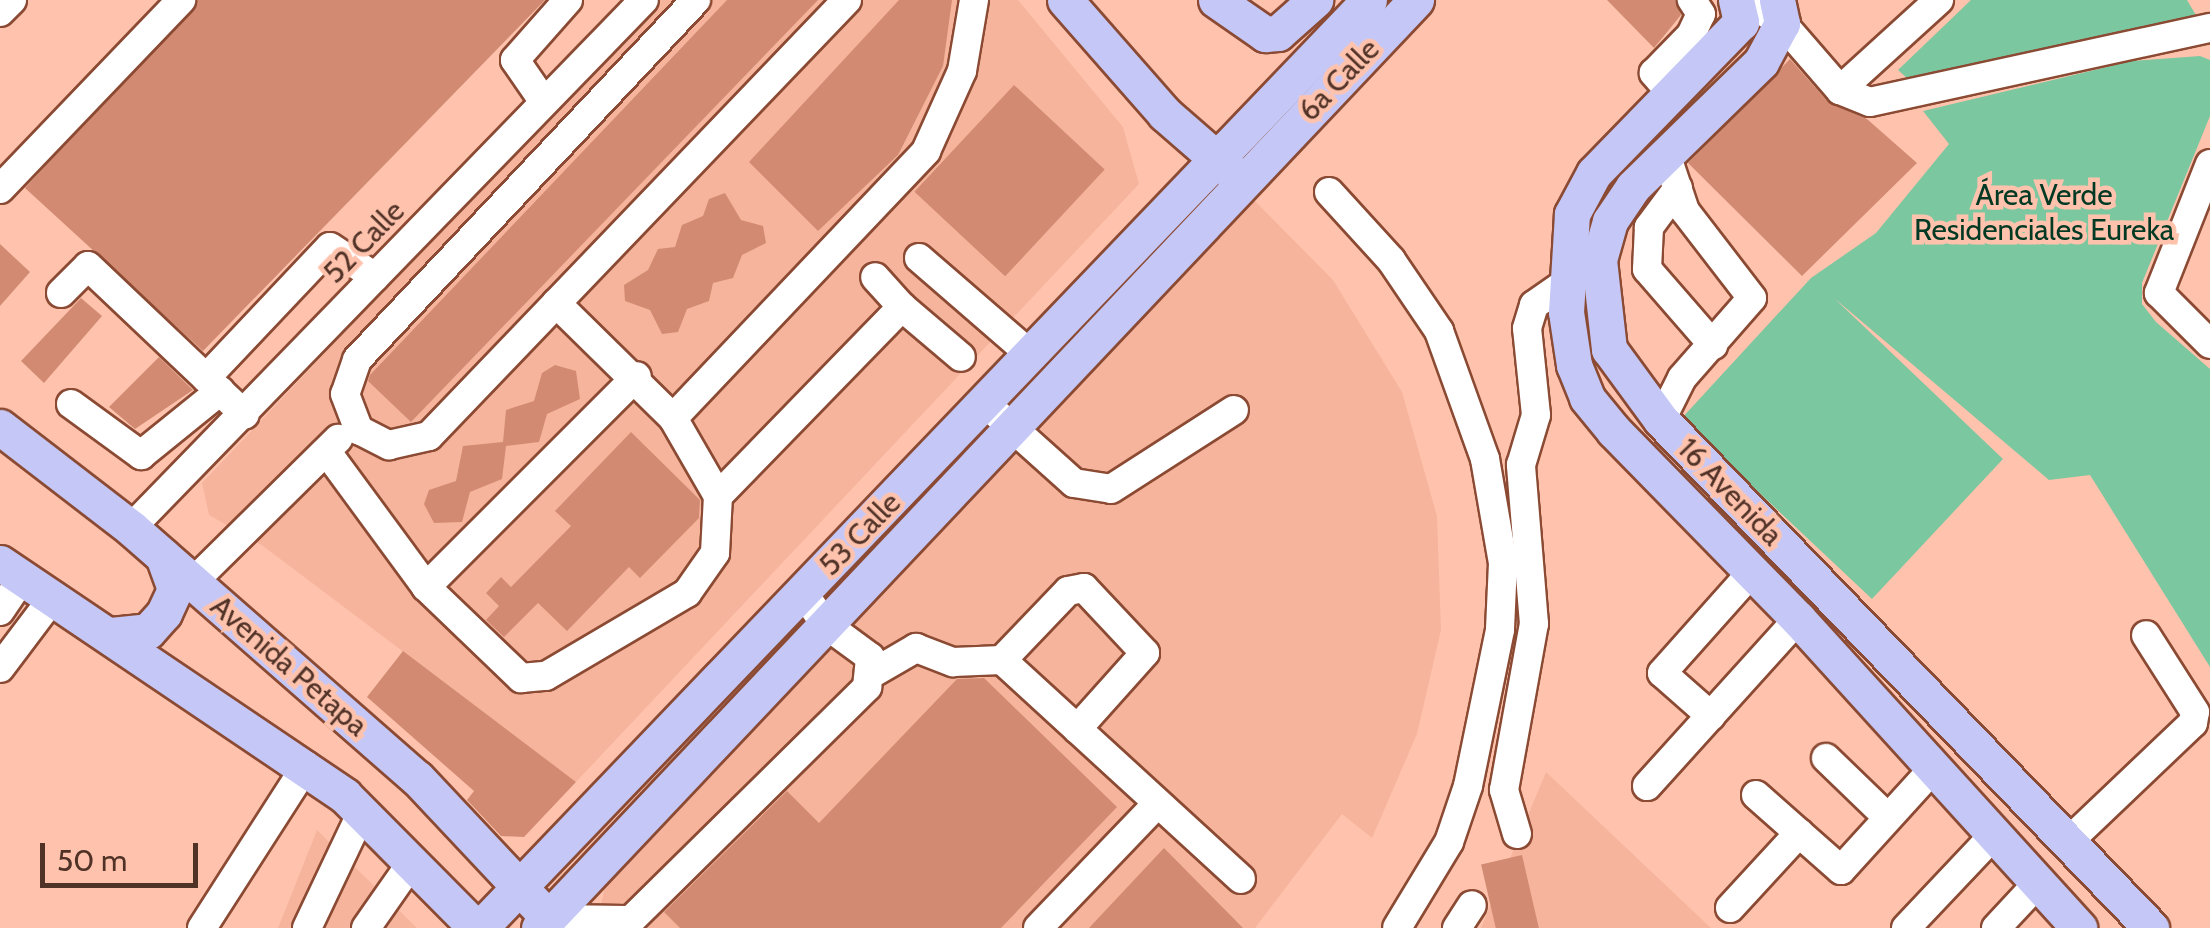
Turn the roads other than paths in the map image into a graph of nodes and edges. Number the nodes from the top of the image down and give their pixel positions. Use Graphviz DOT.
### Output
graph roads {
  1 [pos="12,0"];
  2 [pos="181,0"];
  3 [pos="568,0"];
  4 [pos="644,0"];
  5 [pos="696,0"];
  6 [pos="847,0"];
  7 [pos="974,0"];
  8 [pos="1064,0"];
  9 [pos="1216,0"];
  10 [pos="1316,0"];
  11 [pos="1369,0"];
  12 [pos="1416,0"];
  13 [pos="1692,0"];
  14 [pos="1939,0"];
  15 [pos="1740,3"];
  16 [pos="1779,11"];
  17 [pos="0,12"];
  18 [pos="2210,28"];
  19 [pos="2173,40"];
  20 [pos="2210,46"];
  21 [pos="1840,90"];
  22 [pos="1672,94"];
  23 [pos="544,102"];
  24 [pos="1165,114"];
  25 [pos="1279,117"];
  26 [pos="1238,159"];
  27 [pos="2210,164"];
  28 [pos="1672,171"];
  29 [pos="1,186"];
  30 [pos="1329,192"];
  31 [pos="1130,250"];
  32 [pos="919,258"];
  33 [pos="375,277"];
  34 [pos="875,277"];
  35 [pos="1566,283"];
  36 [pos="61,293"];
  37 [pos="556,303"];
  38 [pos="902,307"];
  39 [pos="2210,344"];
  40 [pos="1713,345"];
  41 [pos="1030,355"];
  42 [pos="961,357"];
  43 [pos="637,376"];
  44 [pos="213,385"];
  45 [pos="71,404"];
  46 [pos="1234,410"];
  47 [pos="244,415"];
  48 [pos="998,415"];
  49 [pos="674,418"];
  50 [pos="1661,420"];
  51 [pos="0,427"];
  52 [pos="362,430"];
  53 [pos="327,452"];
  54 [pos="347,480"];
  55 [pos="718,496"];
  56 [pos="131,528"];
  57 [pos="163,556"];
  58 [pos="11,571"];
  59 [pos="1752,572"];
  60 [pos="193,582"];
  61 [pos="426,587"];
  62 [pos="804,594"];
  63 [pos="52,599"];
  64 [pos="0,611"];
  65 [pos="1798,619"];
  66 [pos="826,624"];
  67 [pos="111,634"];
  68 [pos="2146,635"];
  69 [pos="1002,660"];
  70 [pos="0,668"];
  71 [pos="873,673"];
  72 [pos="1710,716"];
  73 [pos="1077,728"];
  74 [pos="1826,758"];
  75 [pos="306,766"];
  76 [pos="1931,771"];
  77 [pos="1647,786"];
  78 [pos="1756,795"];
  79 [pos="1158,803"];
  80 [pos="362,812"];
  81 [pos="1887,818"];
  82 [pos="1516,834"];
  83 [pos="1799,834"];
  84 [pos="1992,836"];
  85 [pos="2069,841"];
  86 [pos="412,862"];
  87 [pos="1242,879"];
  88 [pos="2037,884"];
  89 [pos="522,891"];
  90 [pos="1730,908"];
  91 [pos="635,924"];
  92 [pos="549,925"];
  93 [pos="2076,927"];
  94 [pos="202,928"];
  95 [pos="307,928"];
  96 [pos="366,928"];
  97 [pos="478,928"];
  98 [pos="1038,928"];
  99 [pos="1396,928"];
  100 [pos="1906,928"];
  101 [pos="1996,928"];
  102 [pos="2151,928"];
  1 -- 17 [label="street"];
  2 -- 29 [label="street"];
  3 -- 23 [label="street"];
  4 -- 23 [label="street, 52 Calle"];
  5 -- 52 [label="street"];
  6 -- 37 [label="street"];
  7 -- 49 [label="street"];
  8 -- 24 [label="main road"];
  9 -- 10 [label="main road"];
  11 -- 25 [label="main road, 6a Calle"];
  12 -- 25 [label="main road, 6a Calle"];
  13 -- 22 [label="street"];
  14 -- 21 [label="street"];
  15 -- 16 [label="street"];
  15 -- 22 [label="main road, 16 Avenida"];
  16 -- 21 [label="street"];
  16 -- 28 [label="main road, 16 Avenida"];
  18 -- 19 [label="street"];
  19 -- 20 [label="street"];
  19 -- 21 [label="street"];
  22 -- 35 [label="main road, 16 Avenida"];
  23 -- 33 [label="street, 52 Calle"];
  24 -- 26 [label="main road"];
  24 -- 31 [label="main road"];
  25 -- 26 [label="main road, 6a Calle"];
  26 -- 31 [label="main road, 53 Calle"];
  26 -- 48 [label="main road, 53 Calle"];
  27 -- 39 [label="street"];
  28 -- 40 [label="street"];
  28 -- 40 [label="street"];
  28 -- 50 [label="main road, 16 Avenida"];
  30 -- 99 [label="street"];
  31 -- 41 [label="main road, 53 Calle"];
  32 -- 41 [label="street"];
  33 -- 44 [label="street"];
  33 -- 47 [label="street, 52 Calle"];
  34 -- 38 [label="street"];
  35 -- 59 [label="main road, 16 Avenida"];
  35 -- 82 [label="street"];
  36 -- 44 [label="street"];
  37 -- 43 [label="street"];
  37 -- 52 [label="street"];
  38 -- 42 [label="street"];
  38 -- 55 [label="street"];
  40 -- 50 [label="street"];
  41 -- 48 [label="main road, 53 Calle"];
  43 -- 49 [label="street"];
  43 -- 61 [label="street"];
  44 -- 45 [label="street"];
  44 -- 47 [label="street"];
  46 -- 48 [label="street"];
  47 -- 56 [label="street, 52 Calle"];
  48 -- 62 [label="main road, 53 Calle"];
  48 -- 66 [label="main road, 53 Calle"];
  49 -- 55 [label="street"];
  50 -- 85 [label="main road, 16 Avenida"];
  51 -- 56 [label="main road, Avenida Petapa"];
  52 -- 53 [label="street"];
  52 -- 54 [label="street"];
  53 -- 54 [label="street"];
  53 -- 60 [label="street"];
  54 -- 61 [label="street"];
  55 -- 61 [label="street"];
  56 -- 57 [label="main road, Avenida Petapa"];
  57 -- 60 [label="main road, Avenida Petapa"];
  57 -- 67 [label="main road"];
  58 -- 63 [label="main road, Avenida Petapa"];
  58 -- 64 [label="street"];
  59 -- 65 [label="main road, 16 Avenida"];
  59 -- 72 [label="street"];
  60 -- 89 [label="main road, Avenida Petapa"];
  62 -- 66 [label="street"];
  62 -- 89 [label="main road, 53 Calle"];
  63 -- 67 [label="main road, Avenida Petapa"];
  63 -- 70 [label="street"];
  65 -- 72 [label="street"];
  65 -- 76 [label="main road, 16 Avenida"];
  66 -- 71 [label="street"];
  66 -- 92 [label="main road, 53 Calle"];
  67 -- 75 [label="main road, Avenida Petapa"];
  68 -- 85 [label="street"];
  69 -- 71 [label="street"];
  69 -- 73 [label="street"];
  69 -- 73 [label="street"];
  71 -- 91 [label="street"];
  72 -- 77 [label="street"];
  73 -- 79 [label="street"];
  74 -- 81 [label="street"];
  75 -- 80 [label="main road, Avenida Petapa"];
  75 -- 94 [label="street"];
  76 -- 81 [label="street"];
  76 -- 84 [label="main road, 16 Avenida"];
  78 -- 83 [label="street"];
  79 -- 87 [label="street"];
  79 -- 98 [label="street"];
  80 -- 86 [label="main road, Avenida Petapa"];
  80 -- 95 [label="street"];
  81 -- 83 [label="street"];
  83 -- 90 [label="street"];
  84 -- 88 [label="main road, 16 Avenida"];
  84 -- 100 [label="street"];
  85 -- 102 [label="main road, 16 Avenida"];
  86 -- 96 [label="street"];
  86 -- 97 [label="main road, Avenida Petapa"];
  88 -- 93 [label="main road, 16 Avenida"];
  88 -- 101 [label="street"];
  89 -- 92 [label="main road, Avenida Petapa"];
  89 -- 97 [label="main road, 53 Calle"];
  91 -- 92 [label="street"];
}
